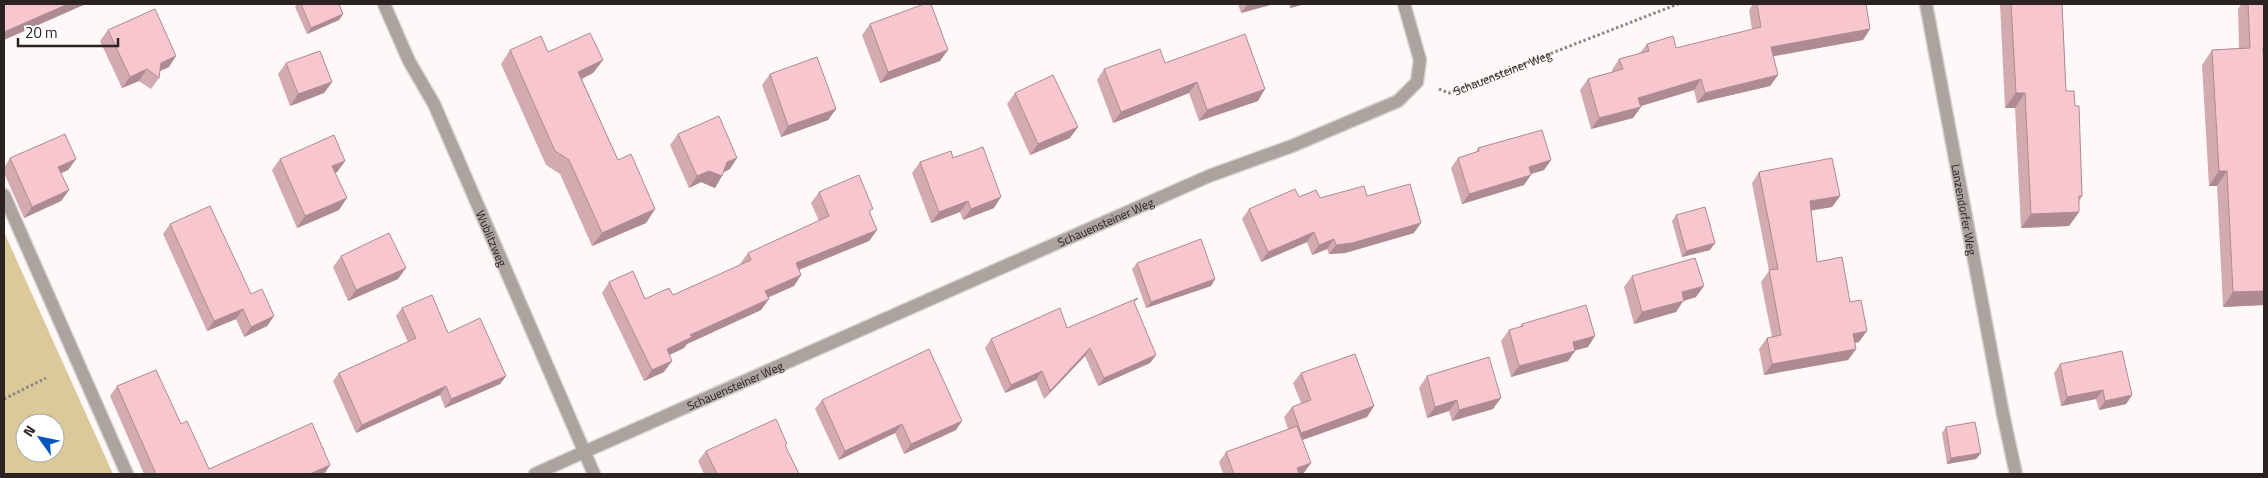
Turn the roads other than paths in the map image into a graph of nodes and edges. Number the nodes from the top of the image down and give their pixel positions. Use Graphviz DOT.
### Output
graph roads {
  1 [pos="384,4"];
  2 [pos="1404,4"];
  3 [pos="1926,4"];
  4 [pos="4,195"];
  5 [pos="584,452"];
  6 [pos="127,474"];
  7 [pos="535,474"];
  8 [pos="594,474"];
  9 [pos="2016,474"];
  1 -- 5 [label="street, Wublitzweg"];
  2 -- 5 [label="street, Schauensteiner Weg"];
  3 -- 9 [label="street, Lanzendorfer Weg"];
  4 -- 6 [label="street"];
  5 -- 7 [label="street, Schauensteiner Weg"];
  5 -- 8 [label="street, Wublitzweg"];
}
